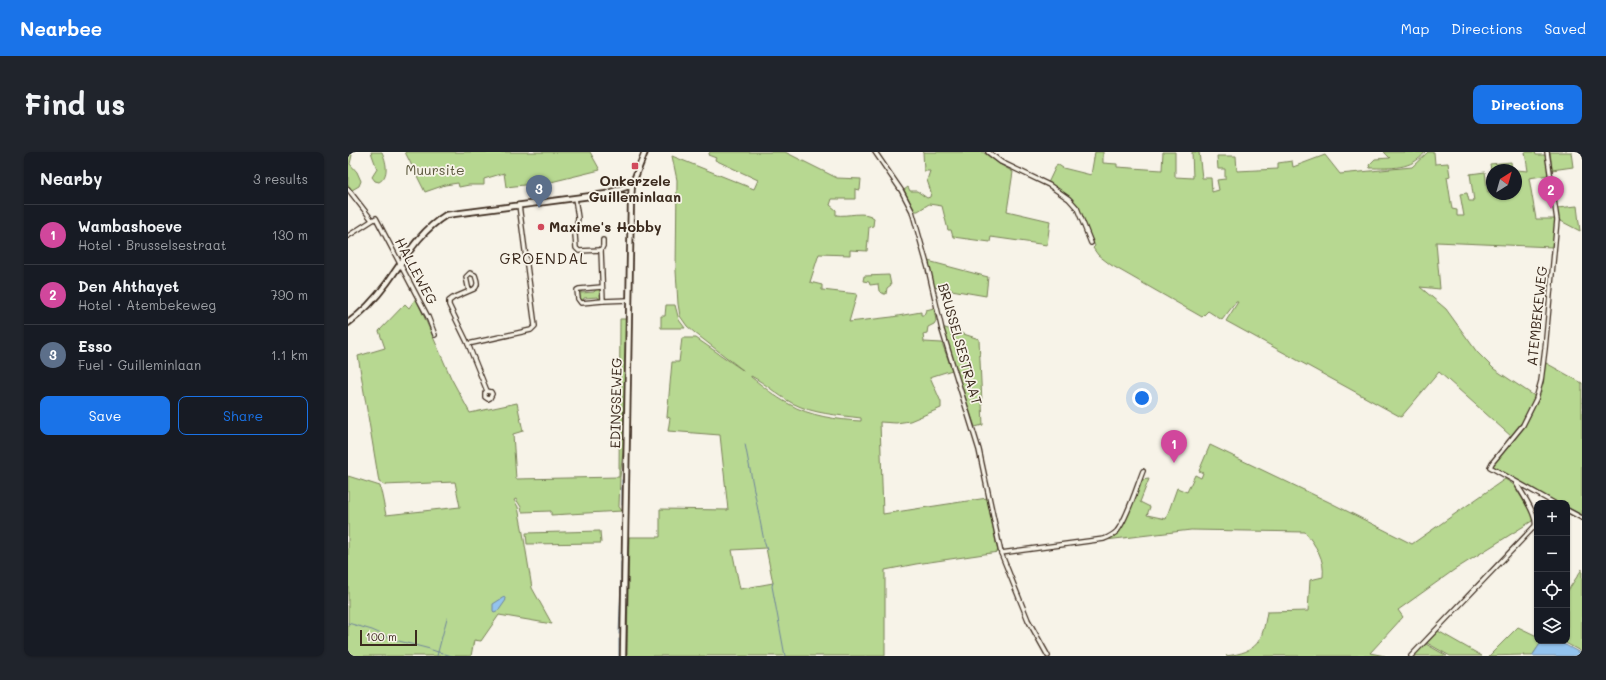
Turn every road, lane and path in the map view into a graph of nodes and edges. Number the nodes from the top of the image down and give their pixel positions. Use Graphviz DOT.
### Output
graph roads {
  1 [pos="645,152"];
  2 [pos="875,152"];
  3 [pos="988,152"];
  4 [pos="1547,152"];
  5 [pos="632,185"];
  6 [pos="348,189"];
  7 [pos="606,194"];
  8 [pos="575,198"];
  9 [pos="631,198"];
  10 [pos="519,205"];
  11 [pos="374,219"];
  12 [pos="348,236"];
  13 [pos="603,240"];
  14 [pos="1091,243"];
  15 [pos="601,250"];
  16 [pos="400,264"];
  17 [pos="602,287"];
  18 [pos="470,291"];
  19 [pos="629,300"];
  20 [pos="603,301"];
  21 [pos="348,323"];
  22 [pos="435,335"];
  23 [pos="468,344"];
  24 [pos="487,391"];
  25 [pos="1143,471"];
  26 [pos="1516,482"];
  27 [pos="1549,500"];
  28 [pos="1570,512"];
  29 [pos="1582,518"];
  30 [pos="1001,553"];
  31 [pos="623,656"];
  32 [pos="1048,656"];
  33 [pos="1411,656"];
  1 -- 5 [label="main road, EDINGSEWEG"];
  2 -- 30 [label="street, BRUSSELSESTRAAT"];
  3 -- 14 [label="street"];
  4 -- 26 [label="street, ATEMBEKEWEG"];
  5 -- 7 [label="main road"];
  5 -- 9 [label="main road, EDINGSEWEG"];
  6 -- 11 [label="street, HALLEWEG"];
  7 -- 8 [label="main road"];
  7 -- 9 [label="main road"];
  8 -- 10 [label="main road"];
  8 -- 15 [label="street"];
  9 -- 19 [label="main road, EDINGSEWEG"];
  10 -- 16 [label="main road"];
  10 -- 23 [label="street"];
  11 -- 12 [label="street"];
  11 -- 16 [label="street, HALLEWEG"];
  13 -- 15 [label="street"];
  15 -- 17 [label="street"];
  16 -- 21 [label="main road"];
  16 -- 22 [label="street, HALLEWEG"];
  17 -- 20 [label="street"];
  17 -- 20 [label="street"];
  18 -- 18 [label="street"];
  18 -- 23 [label="street"];
  19 -- 20 [label="street"];
  19 -- 31 [label="main road, EDINGSEWEG"];
  23 -- 24 [label="street"];
  25 -- 30 [label="street"];
  26 -- 27 [label="street"];
  26 -- 33 [label="street"];
  28 -- 29 [label="street"];
  30 -- 32 [label="street, BRUSSELSESTRAAT"];
}
